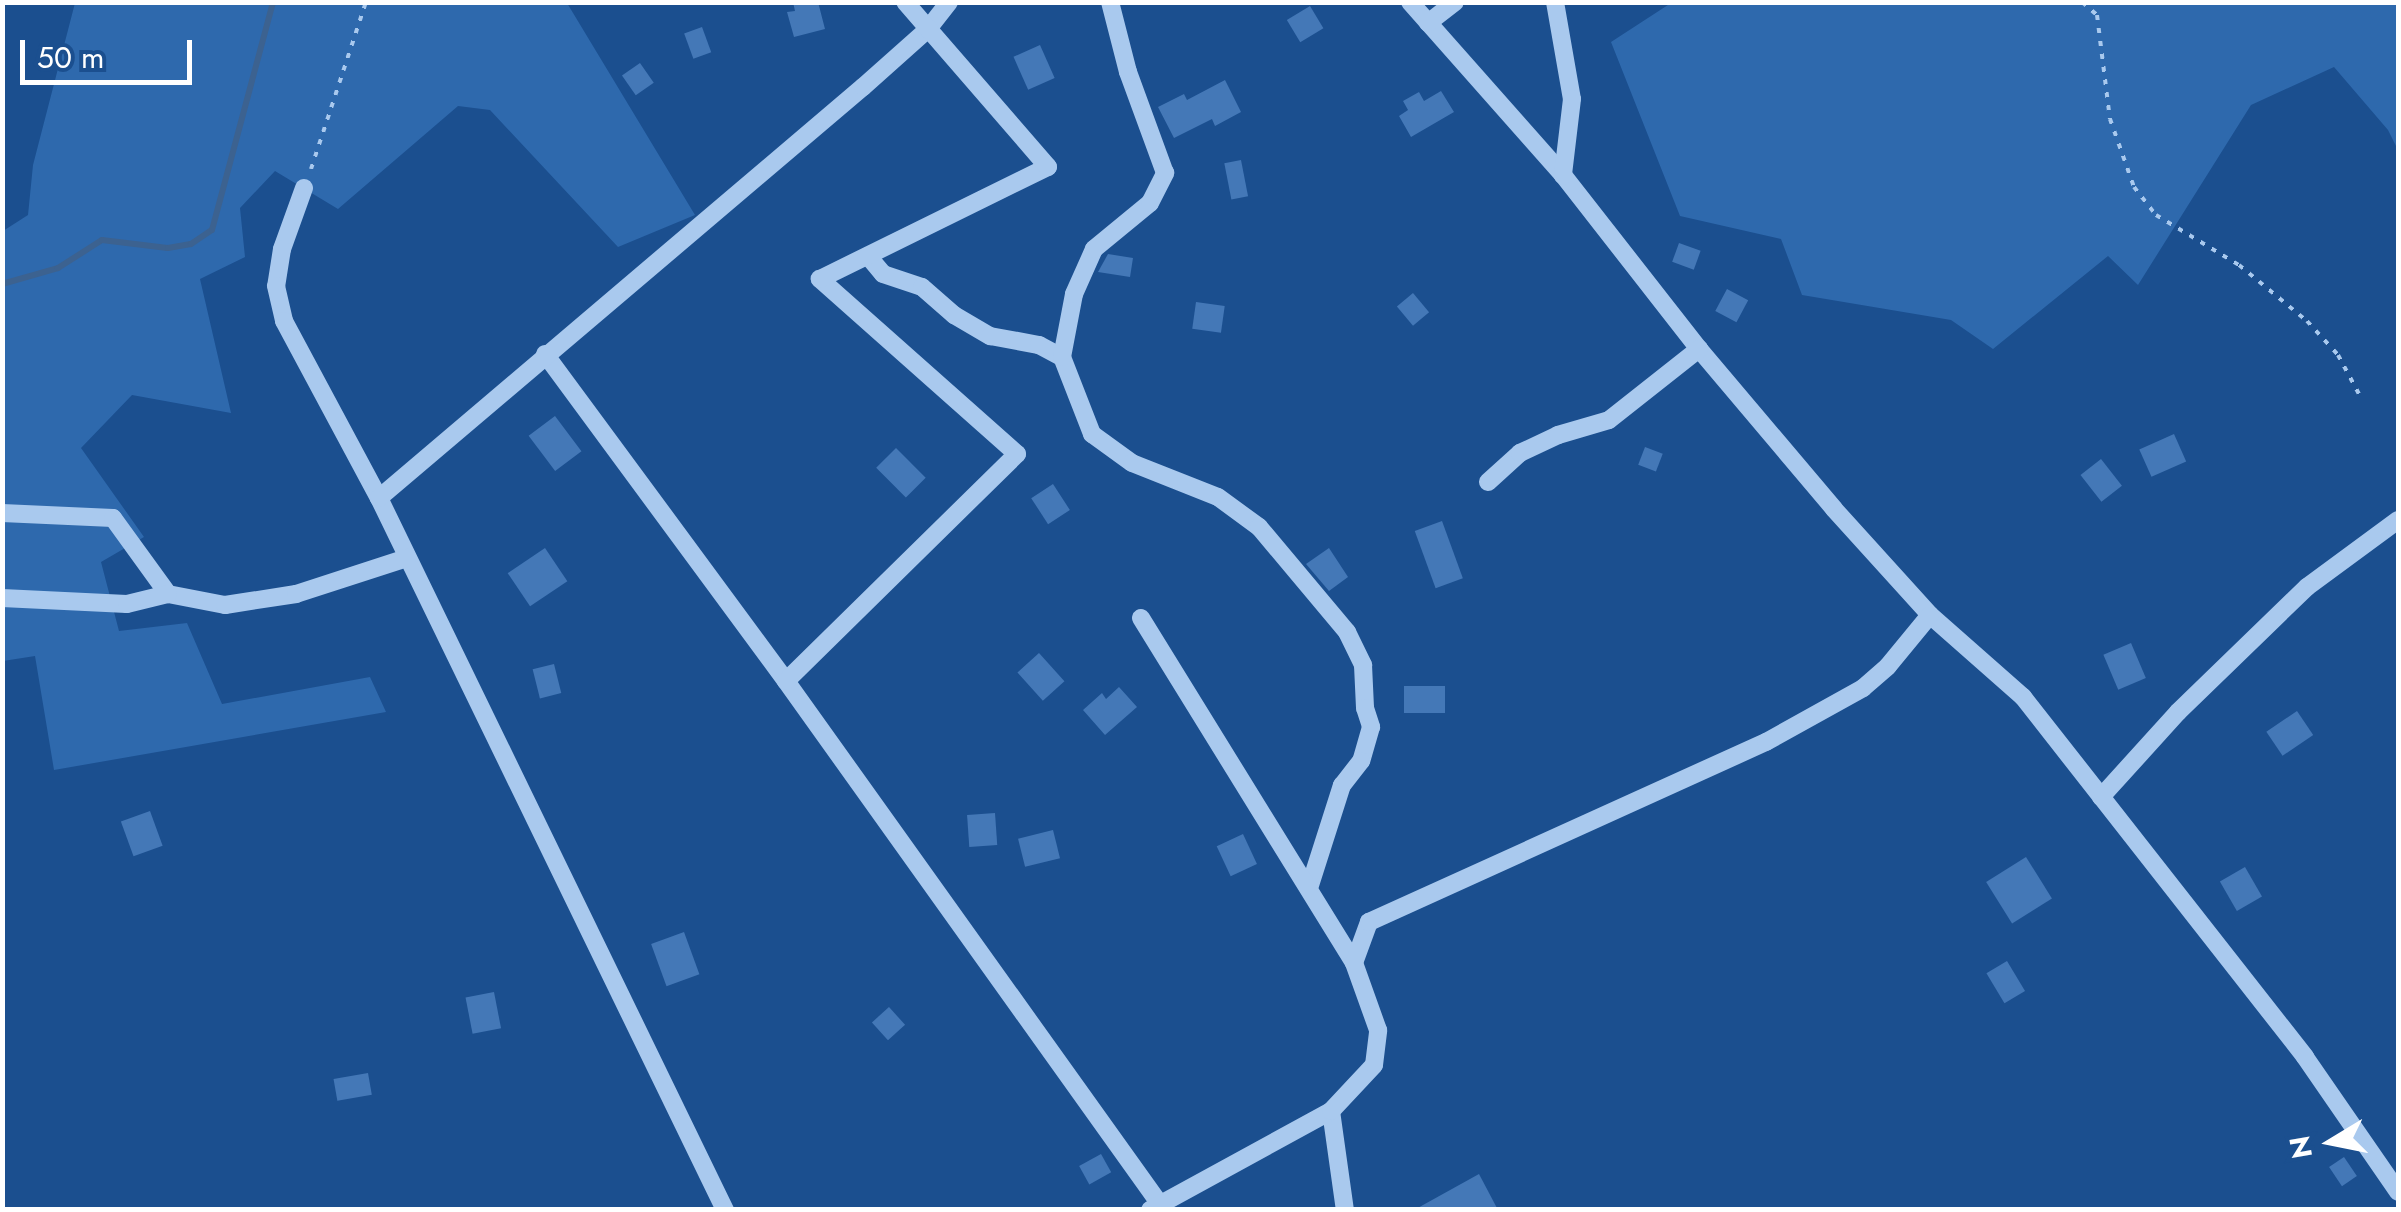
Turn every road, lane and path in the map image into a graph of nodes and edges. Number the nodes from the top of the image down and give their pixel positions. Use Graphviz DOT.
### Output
graph roads {
  1 [pos="366,2"];
  2 [pos="905,2"];
  3 [pos="949,2"];
  4 [pos="1110,2"];
  5 [pos="1410,2"];
  6 [pos="1455,2"];
  7 [pos="1555,2"];
  8 [pos="2082,2"];
  9 [pos="1428,23"];
  10 [pos="928,29"];
  11 [pos="1563,175"];
  12 [pos="304,188"];
  13 [pos="868,256"];
  14 [pos="1699,349"];
  15 [pos="545,354"];
  16 [pos="1062,357"];
  17 [pos="2359,394"];
  18 [pos="1488,482"];
  19 [pos="379,498"];
  20 [pos="2,513"];
  21 [pos="2398,520"];
  22 [pos="408,558"];
  23 [pos="168,594"];
  24 [pos="2,598"];
  25 [pos="1930,615"];
  26 [pos="1141,618"];
  27 [pos="786,681"];
  28 [pos="2101,797"];
  29 [pos="1310,885"];
  30 [pos="1354,963"];
  31 [pos="1331,1111"];
  32 [pos="2398,1192"];
  33 [pos="1155,1206"];
  34 [pos="724,1210"];
  35 [pos="1345,1210"];
  1 -- 12 [label="path"];
  2 -- 10 [label="street"];
  3 -- 10 [label="street"];
  4 -- 16 [label="street"];
  5 -- 9 [label="street"];
  6 -- 9 [label="street"];
  7 -- 11 [label="street"];
  8 -- 17 [label="path"];
  9 -- 11 [label="street"];
  10 -- 13 [label="street"];
  10 -- 15 [label="street"];
  11 -- 14 [label="street"];
  12 -- 19 [label="street"];
  13 -- 16 [label="street"];
  13 -- 27 [label="street"];
  14 -- 18 [label="street"];
  14 -- 25 [label="street"];
  15 -- 19 [label="street"];
  15 -- 27 [label="street"];
  16 -- 29 [label="street"];
  19 -- 22 [label="street"];
  20 -- 23 [label="street"];
  21 -- 28 [label="street"];
  22 -- 23 [label="street"];
  22 -- 34 [label="street"];
  23 -- 24 [label="street"];
  25 -- 28 [label="street"];
  25 -- 30 [label="street"];
  26 -- 29 [label="street"];
  27 -- 33 [label="street"];
  28 -- 32 [label="street"];
  29 -- 30 [label="street"];
  30 -- 31 [label="street"];
  31 -- 33 [label="street"];
  31 -- 35 [label="street"];
}
